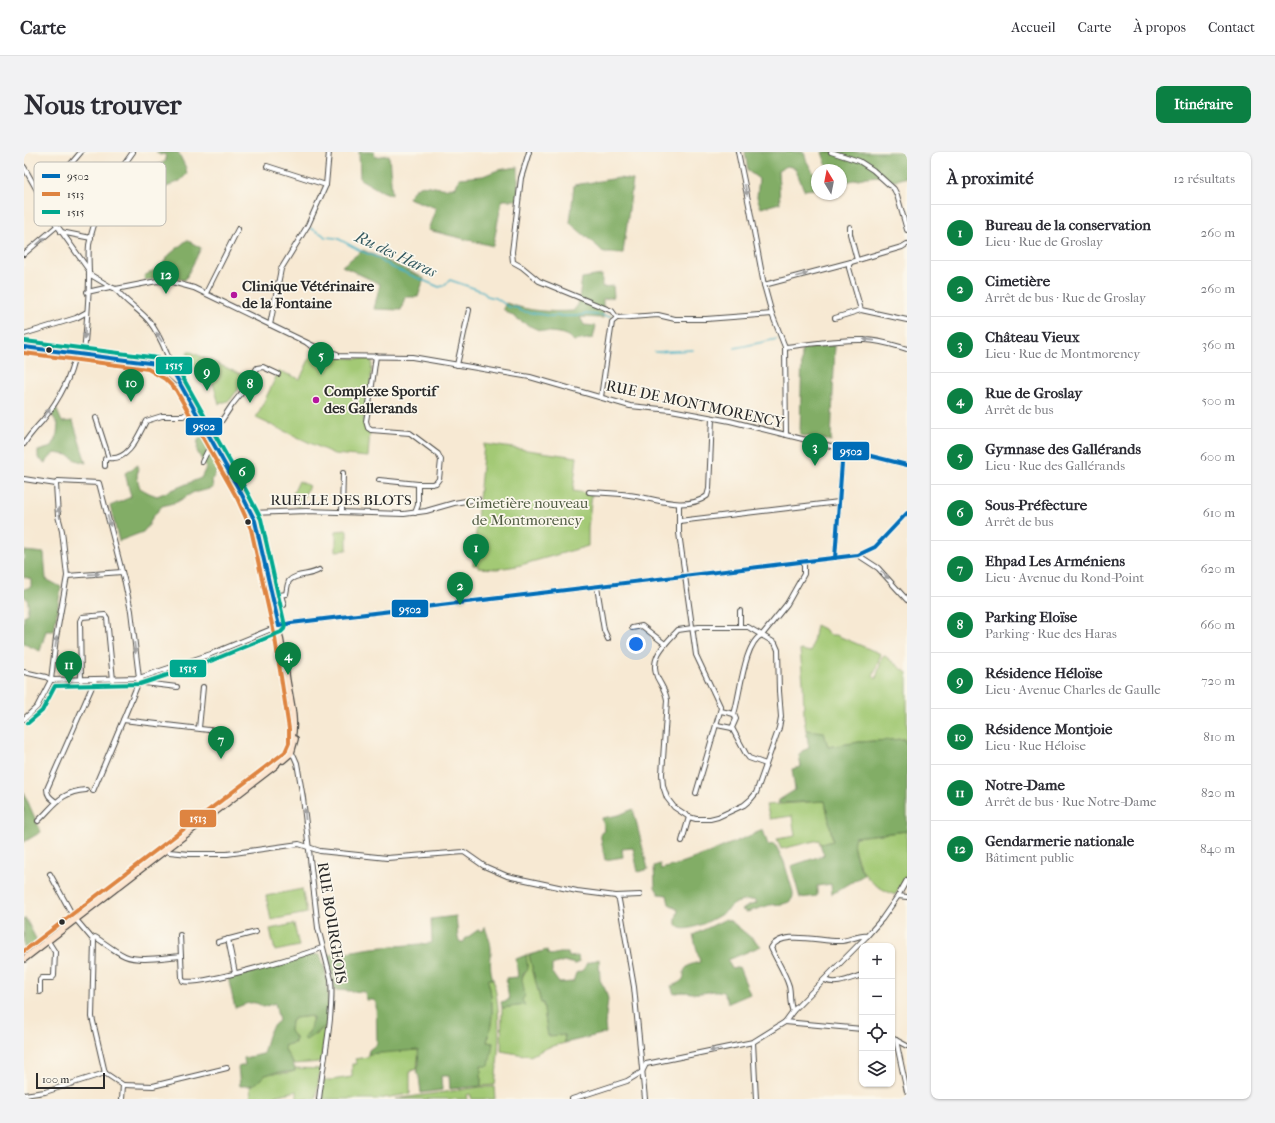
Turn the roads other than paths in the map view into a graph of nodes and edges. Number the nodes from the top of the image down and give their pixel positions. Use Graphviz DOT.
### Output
graph roads {
  1 [pos="81,152"];
  2 [pos="133,152"];
  3 [pos="329,152"];
  4 [pos="529,152"];
  5 [pos="738,152"];
  6 [pos="831,152"];
  7 [pos="72,162"];
  8 [pos="125,162"];
  9 [pos="267,166"];
  10 [pos="24,168"];
  11 [pos="326,185"];
  12 [pos="34,186"];
  13 [pos="57,226"];
  14 [pos="95,226"];
  15 [pos="850,226"];
  16 [pos="238,229"];
  17 [pos="907,230"];
  18 [pos="61,232"];
  19 [pos="91,238"];
  20 [pos="907,244"];
  21 [pos="24,254"];
  22 [pos="856,260"];
  23 [pos="851,262"];
  24 [pos="88,272"];
  25 [pos="764,285"];
  26 [pos="111,287"];
  27 [pos="116,289"];
  28 [pos="87,292"];
  29 [pos="206,293"];
  30 [pos="469,310"];
  31 [pos="861,310"];
  32 [pos="87,312"];
  33 [pos="772,314"];
  34 [pos="617,318"];
  35 [pos="835,318"];
  36 [pos="907,320"];
  37 [pos="270,325"];
  38 [pos="24,334"];
  39 [pos="24,347"];
  40 [pos="785,347"];
  41 [pos="907,348"];
  42 [pos="75,354"];
  43 [pos="84,355"];
  44 [pos="376,356"];
  45 [pos="457,365"];
  46 [pos="169,371"];
  47 [pos="278,374"];
  48 [pos="601,397"];
  49 [pos="194,409"];
  50 [pos="96,418"];
  51 [pos="712,418"];
  52 [pos="207,432"];
  53 [pos="786,435"];
  54 [pos="24,444"];
  55 [pos="214,445"];
  56 [pos="843,449"];
  57 [pos="109,458"];
  58 [pos="202,462"];
  59 [pos="907,465"];
  60 [pos="105,466"];
  61 [pos="343,473"];
  62 [pos="24,479"];
  63 [pos="380,480"];
  64 [pos="56,484"];
  65 [pos="418,484"];
  66 [pos="589,492"];
  67 [pos="478,499"];
  68 [pos="839,502"];
  69 [pos="679,504"];
  70 [pos="342,512"];
  71 [pos="251,513"];
  72 [pos="415,513"];
  73 [pos="907,513"];
  74 [pos="679,521"];
  75 [pos="858,555"];
  76 [pos="835,558"];
  77 [pos="804,561"];
  78 [pos="319,570"];
  79 [pos="122,572"];
  80 [pos="67,576"];
  81 [pos="685,576"];
  82 [pos="597,587"];
  83 [pos="282,595"];
  84 [pos="273,596"];
  85 [pos="907,600"];
  86 [pos="284,605"];
  87 [pos="740,611"];
  88 [pos="279,626"];
  89 [pos="740,627"];
  90 [pos="632,628"];
  91 [pos="692,628"];
  92 [pos="762,635"];
  93 [pos="608,639"];
  94 [pos="665,644"];
  95 [pos="24,672"];
  96 [pos="139,678"];
  97 [pos="51,680"];
  98 [pos="81,680"];
  99 [pos="95,680"];
  100 [pos="113,680"];
  101 [pos="178,687"];
  102 [pos="203,687"];
  103 [pos="720,711"];
  104 [pos="734,714"];
  105 [pos="24,720"];
  106 [pos="123,720"];
  107 [pos="717,725"];
  108 [pos="199,728"];
  109 [pos="732,728"];
  110 [pos="226,732"];
  111 [pos="290,751"];
  112 [pos="766,764"];
  113 [pos="86,790"];
  114 [pos="93,791"];
  115 [pos="696,793"];
  116 [pos="56,802"];
  117 [pos="689,817"];
  118 [pos="38,820"];
  119 [pos="682,841"];
  120 [pos="308,847"];
  121 [pos="166,849"];
  122 [pos="50,874"];
  123 [pos="907,880"];
  124 [pos="640,895"];
  125 [pos="616,896"];
  126 [pos="898,896"];
  127 [pos="907,897"];
  128 [pos="76,919"];
  129 [pos="256,932"];
  130 [pos="180,935"];
  131 [pos="867,936"];
  132 [pos="93,939"];
  133 [pos="228,939"];
  134 [pos="48,941"];
  135 [pos="218,942"];
  136 [pos="322,948"];
  137 [pos="181,956"];
  138 [pos="24,959"];
  139 [pos="235,973"];
  140 [pos="859,976"];
  141 [pos="825,980"];
  142 [pos="40,992"];
  143 [pos="793,1012"];
  144 [pos="785,1022"];
  145 [pos="859,1029"];
  146 [pos="895,1040"];
  147 [pos="753,1042"];
  148 [pos="895,1043"];
  149 [pos="907,1046"];
  150 [pos="227,1068"];
  151 [pos="642,1072"];
  152 [pos="105,1073"];
  153 [pos="123,1085"];
  154 [pos="907,1092"];
  155 [pos="24,1095"];
  156 [pos="122,1099"];
  157 [pos="319,1099"];
  158 [pos="572,1099"];
  159 [pos="645,1099"];
  160 [pos="756,1099"];
  1 -- 7 [label="street"];
  2 -- 8 [label="street"];
  3 -- 11 [label="street"];
  4 -- 34 [label="street"];
  5 -- 25 [label="street, one-way"];
  6 -- 17 [label="street"];
  9 -- 11 [label="street"];
  10 -- 12 [label="street"];
  11 -- 37 [label="street"];
  13 -- 18 [label="street"];
  21 -- 13 [label="street, one-way"];
  14 -- 19 [label="street"];
  15 -- 22 [label="street"];
  16 -- 29 [label="street"];
  18 -- 19 [label="street"];
  18 -- 24 [label="street"];
  19 -- 24 [label="street"];
  20 -- 22 [label="street"];
  22 -- 23 [label="street"];
  25 -- 23 [label="street, one-way"];
  23 -- 31 [label="street"];
  24 -- 26 [label="street"];
  24 -- 28 [label="street"];
  25 -- 33 [label="street"];
  26 -- 27 [label="street"];
  26 -- 28 [label="street"];
  27 -- 29 [label="street, RUE DE MONTMORENCY"];
  46 -- 27 [label="street, one-way"];
  28 -- 32 [label="street"];
  29 -- 37 [label="street, RUE DE MONTMORENCY"];
  30 -- 45 [label="street"];
  31 -- 35 [label="street"];
  31 -- 36 [label="street"];
  32 -- 38 [label="street"];
  32 -- 43 [label="street, one-way"];
  33 -- 34 [label="street"];
  33 -- 40 [label="street"];
  34 -- 48 [label="street"];
  37 -- 44 [label="street, RUE DE MONTMORENCY"];
  39 -- 42 [label="main road"];
  41 -- 40 [label="street, one-way"];
  40 -- 53 [label="street"];
  42 -- 43 [label="main road"];
  54 -- 42 [label="street, one-way"];
  43 -- 46 [label="main road"];
  44 -- 45 [label="street, RUE DE MONTMORENCY"];
  44 -- 65 [label="street"];
  45 -- 48 [label="street, RUE DE MONTMORENCY"];
  46 -- 49 [label="main road"];
  47 -- 52 [label="street"];
  48 -- 51 [label="street, RUE DE MONTMORENCY"];
  49 -- 52 [label="main road"];
  49 -- 57 [label="street"];
  50 -- 57 [label="street"];
  51 -- 53 [label="street, RUE DE MONTMORENCY"];
  51 -- 69 [label="street"];
  52 -- 55 [label="main road"];
  53 -- 56 [label="street, RUE DE MONTMORENCY"];
  55 -- 58 [label="street"];
  55 -- 71 [label="main road"];
  56 -- 59 [label="street, RUE DE MONTMORENCY"];
  56 -- 68 [label="street"];
  57 -- 60 [label="street"];
  61 -- 70 [label="street"];
  62 -- 64 [label="street"];
  63 -- 65 [label="street"];
  64 -- 79 [label="street, one-way"];
  80 -- 64 [label="street, one-way"];
  65 -- 72 [label="street"];
  66 -- 69 [label="street"];
  67 -- 72 [label="street, RUELLE DES BLOTS"];
  68 -- 74 [label="street"];
  68 -- 76 [label="street"];
  69 -- 74 [label="street"];
  70 -- 71 [label="street, RUELLE DES BLOTS"];
  70 -- 72 [label="street, RUELLE DES BLOTS"];
  71 -- 84 [label="main road"];
  73 -- 75 [label="street"];
  74 -- 81 [label="street"];
  75 -- 76 [label="street"];
  75 -- 85 [label="street, one-way"];
  76 -- 77 [label="street"];
  77 -- 81 [label="street"];
  77 -- 92 [label="street"];
  78 -- 83 [label="street"];
  80 -- 79 [label="street, one-way"];
  79 -- 96 [label="street, one-way"];
  97 -- 80 [label="street, one-way"];
  81 -- 82 [label="street"];
  81 -- 91 [label="street"];
  82 -- 88 [label="street"];
  82 -- 93 [label="street"];
  83 -- 84 [label="street"];
  83 -- 86 [label="street"];
  84 -- 88 [label="main road"];
  87 -- 89 [label="street"];
  88 -- 96 [label="street"];
  88 -- 111 [label="main road"];
  89 -- 91 [label="street"];
  89 -- 92 [label="street"];
  90 -- 94 [label="street"];
  91 -- 94 [label="street"];
  91 -- 103 [label="street"];
  92 -- 104 [label="street"];
  92 -- 112 [label="street"];
  94 -- 117 [label="street"];
  95 -- 97 [label="street"];
  96 -- 100 [label="street"];
  96 -- 101 [label="street"];
  96 -- 106 [label="street"];
  97 -- 98 [label="street"];
  97 -- 105 [label="street"];
  98 -- 99 [label="street"];
  98 -- 100 [label="street"];
  99 -- 100 [label="street"];
  99 -- 116 [label="street"];
  102 -- 108 [label="street"];
  103 -- 104 [label="street"];
  103 -- 107 [label="street"];
  104 -- 109 [label="street"];
  106 -- 108 [label="street"];
  106 -- 114 [label="street"];
  107 -- 109 [label="street"];
  107 -- 115 [label="street"];
  108 -- 110 [label="street"];
  109 -- 112 [label="street"];
  120 -- 111 [label="street, RUE BOURGEOIS, one-way"];
  111 -- 121 [label="main road"];
  112 -- 117 [label="street"];
  113 -- 116 [label="street"];
  116 -- 118 [label="street"];
  117 -- 119 [label="street"];
  120 -- 121 [label="street"];
  120 -- 125 [label="street"];
  120 -- 136 [label="street, RUE BOURGEOIS"];
  121 -- 128 [label="main road"];
  122 -- 128 [label="street"];
  123 -- 126 [label="street"];
  124 -- 125 [label="street"];
  125 -- 151 [label="street"];
  126 -- 127 [label="street"];
  126 -- 131 [label="street"];
  128 -- 132 [label="street"];
  128 -- 134 [label="main road"];
  129 -- 133 [label="street"];
  130 -- 137 [label="street"];
  131 -- 141 [label="street"];
  131 -- 143 [label="street"];
  132 -- 137 [label="street"];
  132 -- 152 [label="street"];
  133 -- 135 [label="street"];
  133 -- 139 [label="street"];
  134 -- 138 [label="main road"];
  134 -- 142 [label="street"];
  136 -- 139 [label="street"];
  136 -- 157 [label="street, RUE BOURGEOIS"];
  137 -- 139 [label="street"];
  140 -- 141 [label="street"];
  141 -- 143 [label="street"];
  143 -- 144 [label="street"];
  144 -- 145 [label="street"];
  144 -- 147 [label="street"];
  146 -- 149 [label="street"];
  147 -- 151 [label="street, one-way"];
  147 -- 160 [label="street"];
  148 -- 154 [label="street"];
  150 -- 153 [label="street"];
  151 -- 158 [label="street"];
  151 -- 159 [label="street"];
  152 -- 153 [label="street"];
  152 -- 155 [label="street"];
  153 -- 156 [label="street"];
}
